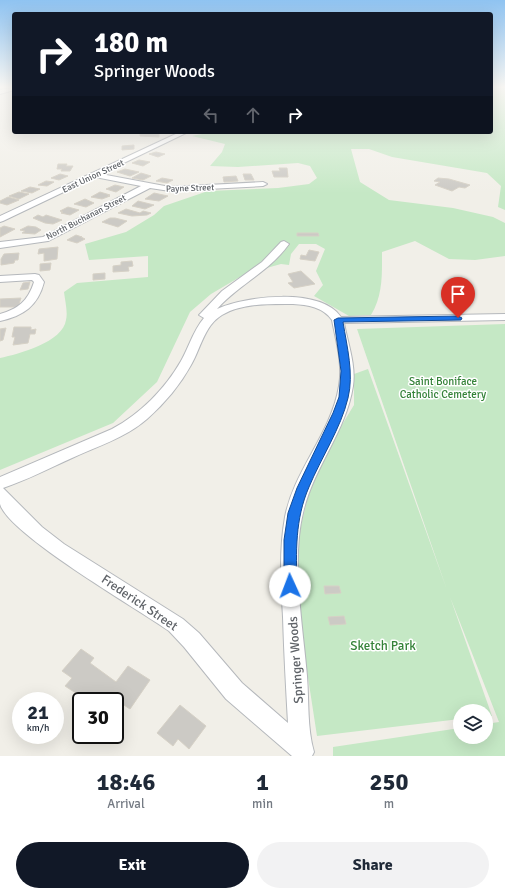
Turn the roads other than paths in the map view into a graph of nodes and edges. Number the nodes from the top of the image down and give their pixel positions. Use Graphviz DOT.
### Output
graph roads {
  1 [pos="182,134"];
  2 [pos="94,175"];
  3 [pos="263,184"];
  4 [pos="146,186"];
  5 [pos="0,219"];
  6 [pos="0,244"];
  7 [pos="284,244"];
  8 [pos="0,279"];
  9 [pos="505,317"];
  10 [pos="0,318"];
  11 [pos="338,320"];
  12 [pos="206,323"];
  13 [pos="0,483"];
  14 [pos="0,493"];
  15 [pos="302,752"];
  1 -- 2 [label="street, East Union Street"];
  2 -- 4 [label="street, Payne Street"];
  2 -- 5 [label="street, East Union Street"];
  3 -- 4 [label="street, Payne Street"];
  4 -- 6 [label="street, North Buchanan Street"];
  7 -- 12 [label="street"];
  8 -- 10 [label="street"];
  9 -- 11 [label="street"];
  11 -- 12 [label="street"];
  11 -- 15 [label="street, Springer Woods"];
  12 -- 13 [label="street"];
  14 -- 15 [label="street, Frederick Street"];
}
